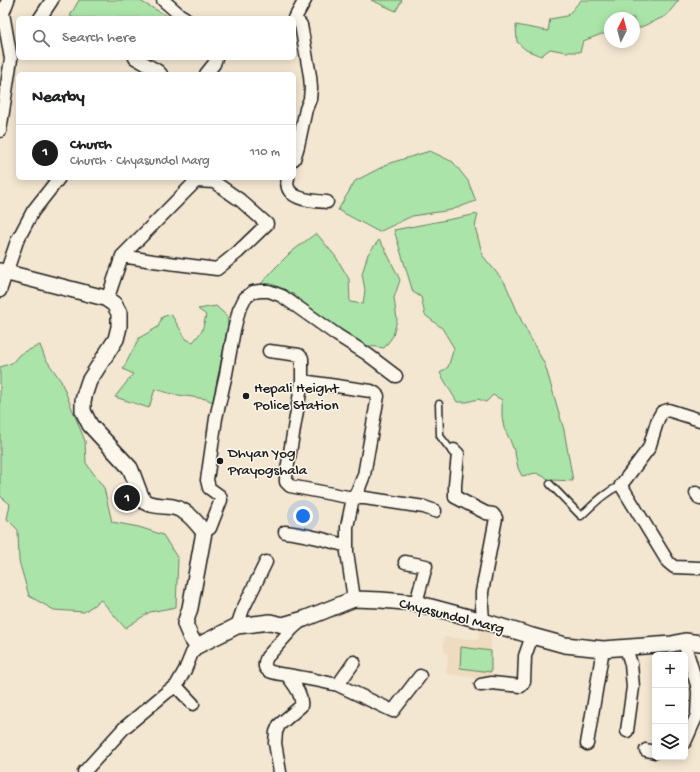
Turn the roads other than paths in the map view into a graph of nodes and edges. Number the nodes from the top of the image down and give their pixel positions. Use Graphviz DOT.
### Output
graph roads {
  1 [pos="8,0"];
  2 [pos="52,0"];
  3 [pos="163,0"];
  4 [pos="305,0"];
  5 [pos="41,16"];
  6 [pos="182,16"];
  7 [pos="293,16"];
  8 [pos="296,21"];
  9 [pos="15,54"];
  10 [pos="139,60"];
  11 [pos="215,60"];
  12 [pos="159,72"];
  13 [pos="208,72"];
  14 [pos="0,131"];
  15 [pos="296,152"];
  16 [pos="57,180"];
  17 [pos="287,180"];
  18 [pos="327,202"];
  19 [pos="122,256"];
  20 [pos="3,272"];
  21 [pos="0,291"];
  22 [pos="107,300"];
  23 [pos="270,351"];
  24 [pos="396,376"];
  25 [pos="302,381"];
  26 [pos="439,404"];
  27 [pos="700,420"];
  28 [pos="454,450"];
  29 [pos="550,484"];
  30 [pos="621,486"];
  31 [pos="353,498"];
  32 [pos="435,511"];
  33 [pos="204,532"];
  34 [pos="285,532"];
  35 [pos="347,546"];
  36 [pos="266,562"];
  37 [pos="405,562"];
  38 [pos="700,568"];
  39 [pos="354,600"];
  40 [pos="416,603"];
  41 [pos="304,619"];
  42 [pos="484,621"];
  43 [pos="237,626"];
  44 [pos="532,636"];
  45 [pos="693,642"];
  46 [pos="197,646"];
  47 [pos="626,648"];
  48 [pos="603,649"];
  49 [pos="354,662"];
  50 [pos="287,675"];
  51 [pos="420,676"];
  52 [pos="338,685"];
  53 [pos="481,685"];
  54 [pos="176,686"];
  55 [pos="193,704"];
  56 [pos="627,731"];
  57 [pos="688,735"];
  58 [pos="588,744"];
  59 [pos="84,772"];
  60 [pos="280,772"];
  1 -- 9 [label="street"];
  2 -- 5 [label="street"];
  3 -- 6 [label="street"];
  4 -- 7 [label="street"];
  8 -- 15 [label="street"];
  9 -- 14 [label="street"];
  10 -- 12 [label="street"];
  11 -- 13 [label="street"];
  16 -- 20 [label="street"];
  17 -- 18 [label="street"];
  19 -- 19 [label="street"];
  19 -- 22 [label="street"];
  20 -- 21 [label="street"];
  20 -- 22 [label="street"];
  22 -- 33 [label="street"];
  23 -- 25 [label="street"];
  24 -- 33 [label="street"];
  25 -- 31 [label="street"];
  25 -- 31 [label="street"];
  26 -- 28 [label="lane"];
  27 -- 30 [label="street"];
  28 -- 42 [label="street"];
  29 -- 30 [label="lane"];
  30 -- 38 [label="street"];
  31 -- 32 [label="street"];
  31 -- 35 [label="street"];
  33 -- 46 [label="street"];
  34 -- 35 [label="street"];
  35 -- 39 [label="street"];
  36 -- 43 [label="street"];
  37 -- 40 [label="street"];
  39 -- 40 [label="street, Chyasundol Marg"];
  39 -- 41 [label="street, Chyasundol Marg"];
  40 -- 42 [label="street, Chyasundol Marg"];
  41 -- 43 [label="street, Chyasundol Marg"];
  41 -- 50 [label="street"];
  42 -- 44 [label="street, Chyasundol Marg"];
  43 -- 46 [label="street, Chyasundol Marg"];
  44 -- 48 [label="street, Chyasundol Marg"];
  44 -- 53 [label="street"];
  45 -- 47 [label="street, Chyasundol Marg"];
  45 -- 57 [label="street"];
  46 -- 54 [label="street"];
  47 -- 48 [label="street, Chyasundol Marg"];
  47 -- 56 [label="street"];
  48 -- 58 [label="street"];
  49 -- 52 [label="street"];
  50 -- 52 [label="street"];
  50 -- 60 [label="street"];
  51 -- 52 [label="street"];
  54 -- 55 [label="street"];
  54 -- 59 [label="street"];
}
